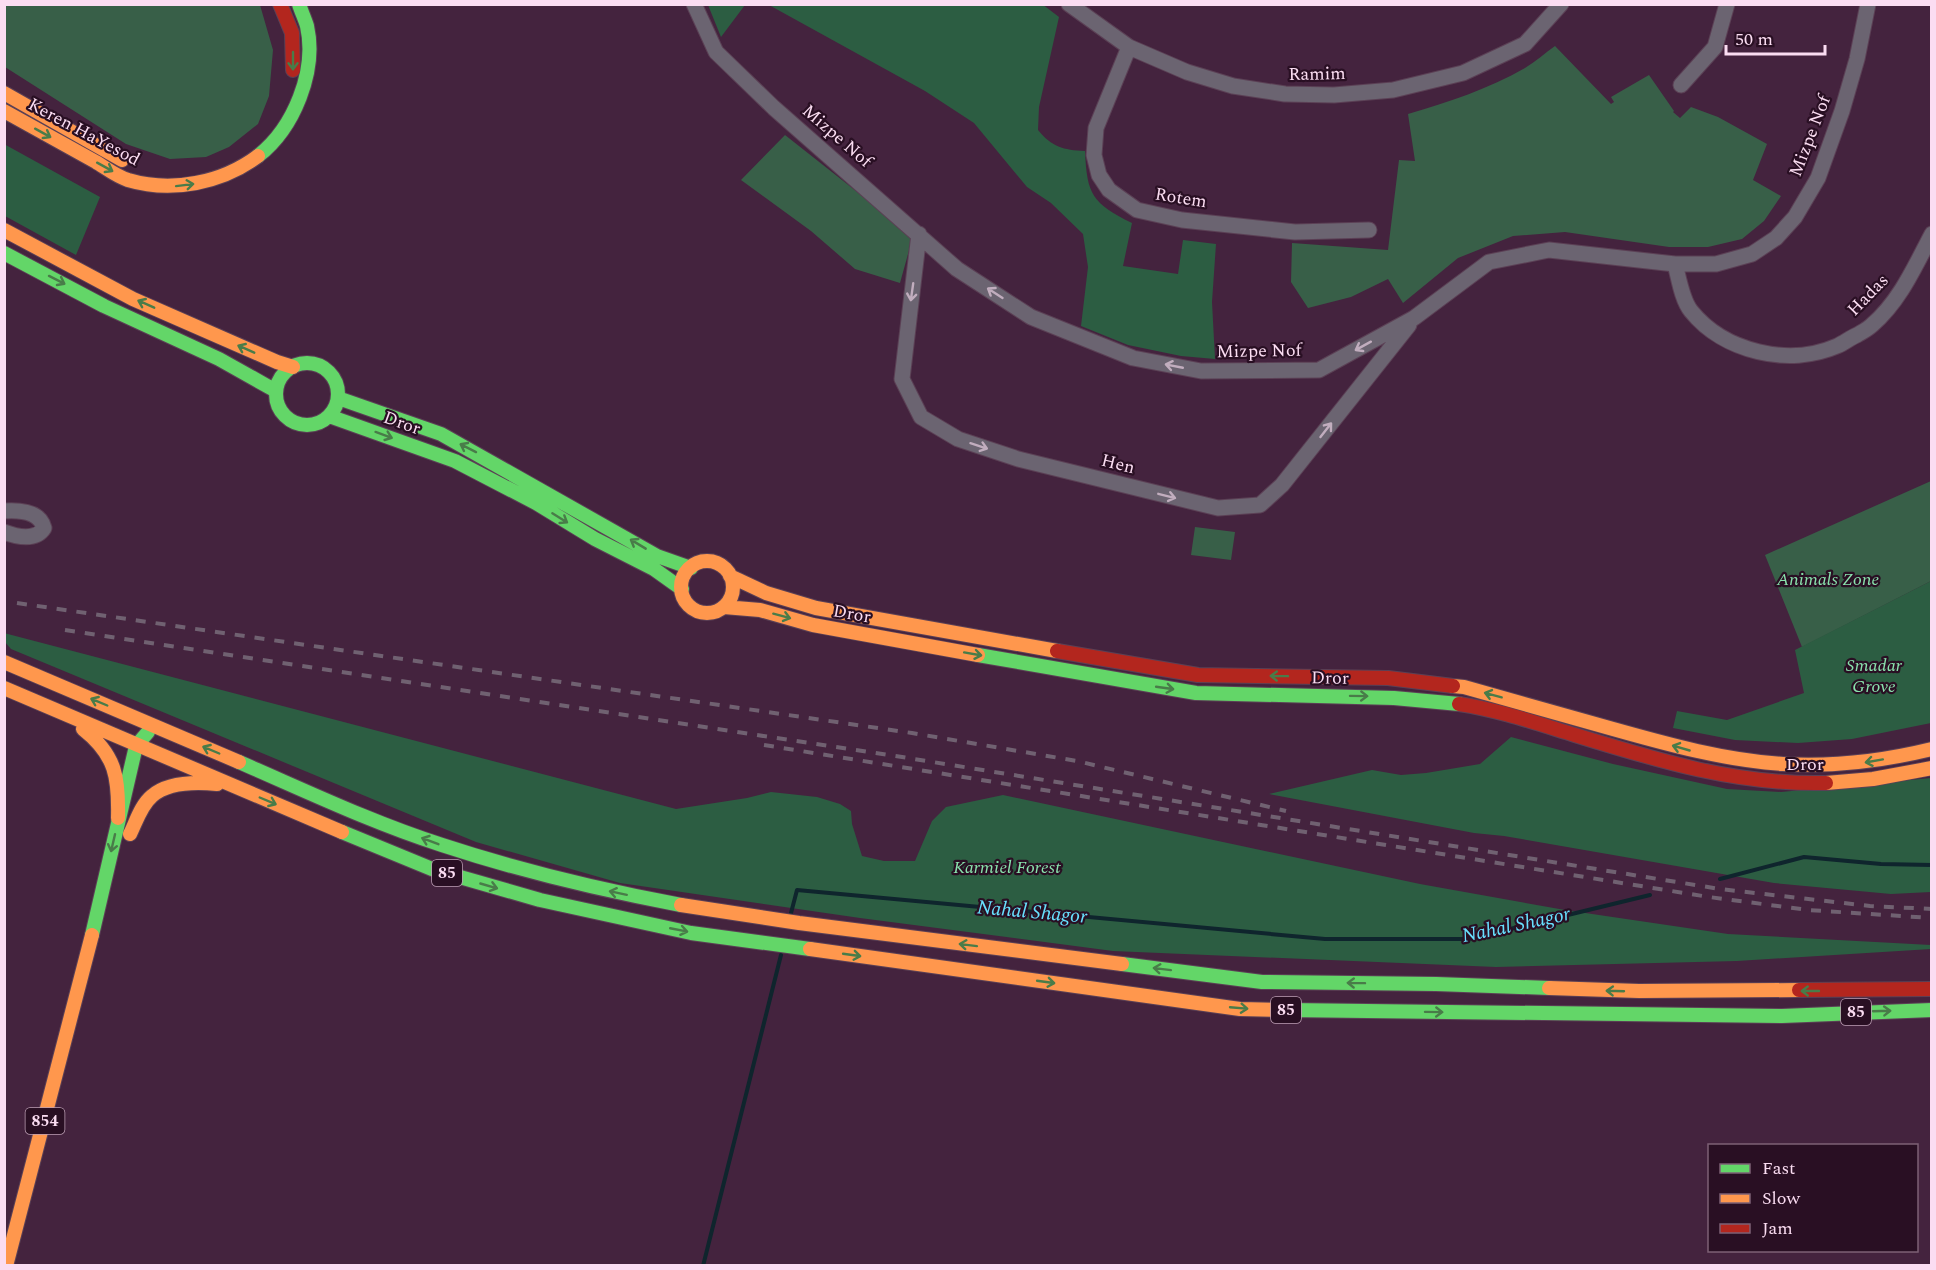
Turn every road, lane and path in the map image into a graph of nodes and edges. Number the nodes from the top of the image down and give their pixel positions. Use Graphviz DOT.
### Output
graph roads {
  1 [pos="280,4"];
  2 [pos="298,4"];
  3 [pos="694,4"];
  4 [pos="1070,4"];
  5 [pos="1561,4"];
  6 [pos="1727,4"];
  7 [pos="1868,4"];
  8 [pos="1129,47"];
  9 [pos="1681,85"];
  10 [pos="4,93"];
  11 [pos="4,111"];
  12 [pos="130,165"];
  13 [pos="158,171"];
  14 [pos="4,230"];
  15 [pos="1370,230"];
  16 [pos="920,234"];
  17 [pos="1932,234"];
  18 [pos="4,253"];
  19 [pos="1675,264"];
  20 [pos="1414,318"];
  21 [pos="200,328"];
  22 [pos="190,344"];
  23 [pos="293,367"];
  24 [pos="276,391"];
  25 [pos="338,398"];
  26 [pos="329,416"];
  27 [pos="4,511"];
  28 [pos="4,532"];
  29 [pos="691,568"];
  30 [pos="730,576"];
  31 [pos="682,589"];
  32 [pos="724,607"];
  33 [pos="5,662"];
  34 [pos="4,688"];
  35 [pos="57,711"];
  36 [pos="153,725"];
  37 [pos="136,746"];
  38 [pos="1932,749"];
  39 [pos="151,757"];
  40 [pos="1932,768"];
  41 [pos="144,783"];
  42 [pos="230,786"];
  43 [pos="118,818"];
  44 [pos="130,834"];
  45 [pos="83,976"];
  46 [pos="1932,989"];
  47 [pos="1932,1010"];
  48 [pos="6,1266"];
  1 -- 13 [label="main road, Keren HaYesod, one-way"];
  11 -- 2 [label="main road, Keren HaYesod, one-way"];
  3 -- 16 [label="street, Mizpe Nof"];
  4 -- 8 [label="street, Ramim"];
  5 -- 8 [label="street, Ramim"];
  6 -- 9 [label="street"];
  7 -- 19 [label="street, Mizpe Nof"];
  8 -- 15 [label="street, Rotem"];
  10 -- 12 [label="main road, Keren HaYesod"];
  21 -- 14 [label="main road, one-way"];
  20 -- 16 [label="street, Mizpe Nof, one-way"];
  16 -- 20 [label="street, Hen, one-way"];
  17 -- 19 [label="street, Hadas"];
  18 -- 22 [label="main road, one-way"];
  19 -- 20 [label="street, Mizpe Nof"];
  21 -- 22 [label="main road"];
  23 -- 21 [label="main road, one-way"];
  22 -- 24 [label="main road"];
  23 -- 24 [label="main road"];
  23 -- 25 [label="main road"];
  24 -- 26 [label="main road"];
  25 -- 26 [label="main road"];
  29 -- 25 [label="main road, Dror, one-way"];
  26 -- 31 [label="main road, Dror, one-way"];
  27 -- 28 [label="street"];
  29 -- 30 [label="main road"];
  29 -- 31 [label="main road"];
  30 -- 32 [label="main road"];
  38 -- 30 [label="main road, Dror, one-way"];
  31 -- 32 [label="main road"];
  32 -- 40 [label="main road, Dror, one-way"];
  36 -- 33 [label="main road, 85, one-way"];
  34 -- 35 [label="main road, 85"];
  35 -- 37 [label="main road, 85"];
  35 -- 43 [label="main road"];
  36 -- 37 [label="main road, 854"];
  36 -- 39 [label="main road"];
  46 -- 36 [label="main road, 85, one-way"];
  37 -- 39 [label="main road, 85"];
  37 -- 43 [label="main road, 854"];
  39 -- 42 [label="main road, 85"];
  41 -- 44 [label="main road, 854"];
  42 -- 44 [label="main road"];
  42 -- 47 [label="main road, 85, one-way"];
  43 -- 45 [label="main road, 854, one-way"];
  44 -- 45 [label="main road, 854"];
  45 -- 48 [label="main road, 854"];
}
